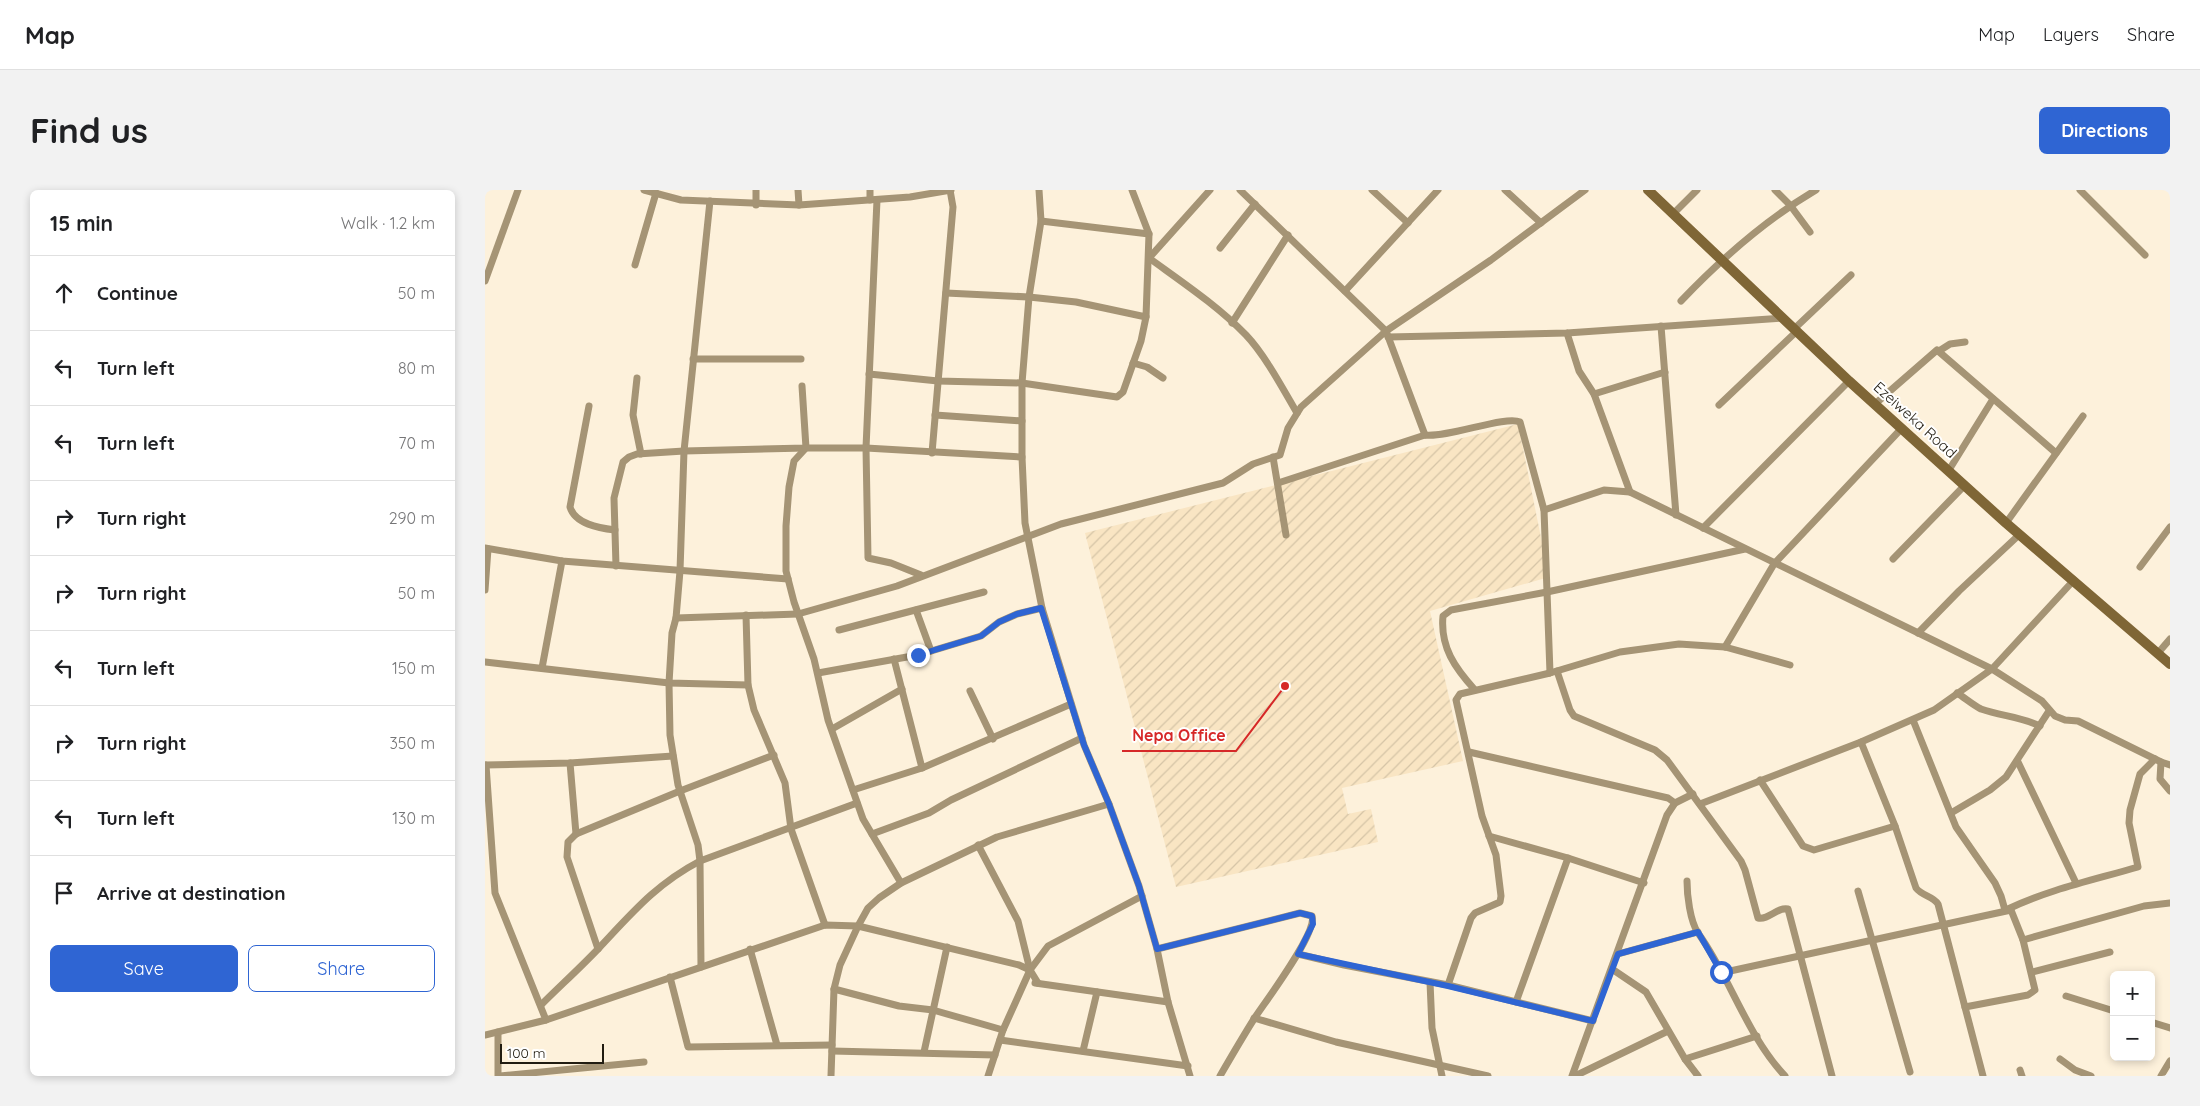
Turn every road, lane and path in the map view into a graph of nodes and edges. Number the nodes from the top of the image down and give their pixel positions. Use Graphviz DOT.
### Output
graph roads {
  1 [pos="518,190"];
  2 [pos="644,190"];
  3 [pos="756,190"];
  4 [pos="798,190"];
  5 [pos="870,190"];
  6 [pos="951,190"];
  7 [pos="1039,190"];
  8 [pos="1132,190"];
  9 [pos="1210,190"];
  10 [pos="1240,190"];
  11 [pos="1372,190"];
  12 [pos="1438,190"];
  13 [pos="1505,190"];
  14 [pos="1585,190"];
  15 [pos="1648,190"];
  16 [pos="1697,190"];
  17 [pos="1775,190"];
  18 [pos="1816,190"];
  19 [pos="2081,190"];
  20 [pos="656,193"];
  21 [pos="873,200"];
  22 [pos="710,201"];
  23 [pos="756,204"];
  24 [pos="1255,204"];
  25 [pos="799,205"];
  26 [pos="1790,205"];
  27 [pos="1673,214"];
  28 [pos="1041,222"];
  29 [pos="1408,223"];
  30 [pos="1541,223"];
  31 [pos="1810,232"];
  32 [pos="1149,234"];
  33 [pos="1288,235"];
  34 [pos="1221,248"];
  35 [pos="2145,255"];
  36 [pos="1149,258"];
  37 [pos="1720,260"];
  38 [pos="635,265"];
  39 [pos="1851,275"];
  40 [pos="485,281"];
  41 [pos="1345,291"];
  42 [pos="946,293"];
  43 [pos="1029,297"];
  44 [pos="1681,301"];
  45 [pos="1145,317"];
  46 [pos="1783,318"];
  47 [pos="1231,323"];
  48 [pos="1661,326"];
  49 [pos="1795,330"];
  50 [pos="1567,333"];
  51 [pos="1387,334"];
  52 [pos="1965,342"];
  53 [pos="1939,351"];
  54 [pos="693,359"];
  55 [pos="801,359"];
  56 [pos="1133,363"];
  57 [pos="1665,372"];
  58 [pos="869,374"];
  59 [pos="637,378"];
  60 [pos="1163,378"];
  61 [pos="938,381"];
  62 [pos="1849,381"];
  63 [pos="1022,383"];
  64 [pos="803,386"];
  65 [pos="1594,394"];
  66 [pos="1993,399"];
  67 [pos="1875,404"];
  68 [pos="1719,405"];
  69 [pos="589,406"];
  70 [pos="1297,413"];
  71 [pos="935,415"];
  72 [pos="2083,416"];
  73 [pos="1022,421"];
  74 [pos="1901,428"];
  75 [pos="1425,434"];
  76 [pos="805,448"];
  77 [pos="865,448"];
  78 [pos="684,451"];
  79 [pos="932,453"];
  80 [pos="2056,453"];
  81 [pos="641,454"];
  82 [pos="1021,457"];
  83 [pos="1273,457"];
  84 [pos="1949,470"];
  85 [pos="1278,484"];
  86 [pos="1965,485"];
  87 [pos="1630,492"];
  88 [pos="1544,510"];
  89 [pos="1676,514"];
  90 [pos="2006,522"];
  91 [pos="2170,527"];
  92 [pos="1703,528"];
  93 [pos="615,530"];
  94 [pos="2020,534"];
  95 [pos="1286,535"];
  96 [pos="1028,538"];
  97 [pos="487,548"];
  98 [pos="1745,549"];
  99 [pos="1893,559"];
  100 [pos="562,561"];
  101 [pos="1774,564"];
  102 [pos="616,566"];
  103 [pos="2140,568"];
  104 [pos="680,571"];
  105 [pos="921,575"];
  106 [pos="788,579"];
  107 [pos="2074,580"];
  108 [pos="485,590"];
  109 [pos="984,592"];
  110 [pos="1547,592"];
  111 [pos="1041,608"];
  112 [pos="916,610"];
  113 [pos="798,614"];
  114 [pos="746,615"];
  115 [pos="676,618"];
  116 [pos="839,630"];
  117 [pos="1919,633"];
  118 [pos="2170,639"];
  119 [pos="1725,647"];
  120 [pos="931,651"];
  121 [pos="2158,654"];
  122 [pos="894,660"];
  123 [pos="485,662"];
  124 [pos="2170,664"];
  125 [pos="1790,665"];
  126 [pos="542,668"];
  127 [pos="1992,669"];
  128 [pos="1553,672"];
  129 [pos="818,673"];
  130 [pos="669,683"];
  131 [pos="748,685"];
  132 [pos="902,689"];
  133 [pos="1475,690"];
  134 [pos="971,691"];
  135 [pos="1957,693"];
  136 [pos="1071,704"];
  137 [pos="2049,710"];
  138 [pos="1913,720"];
  139 [pos="2040,726"];
  140 [pos="832,729"];
  141 [pos="1082,738"];
  142 [pos="993,739"];
  143 [pos="1861,742"];
  144 [pos="1469,752"];
  145 [pos="673,756"];
  146 [pos="774,756"];
  147 [pos="2158,761"];
  148 [pos="570,762"];
  149 [pos="2018,762"];
  150 [pos="485,765"];
  151 [pos="2170,765"];
  152 [pos="922,768"];
  153 [pos="1761,780"];
  154 [pos="853,790"];
  155 [pos="680,791"];
  156 [pos="2170,791"];
  157 [pos="1693,794"];
  158 [pos="857,803"];
  159 [pos="1675,803"];
  160 [pos="1109,804"];
  161 [pos="1700,804"];
  162 [pos="1951,814"];
  163 [pos="1895,826"];
  164 [pos="791,829"];
  165 [pos="576,834"];
  166 [pos="872,834"];
  167 [pos="1489,836"];
  168 [pos="978,845"];
  169 [pos="1568,858"];
  170 [pos="700,861"];
  171 [pos="1687,881"];
  172 [pos="901,883"];
  173 [pos="1644,883"];
  174 [pos="2076,883"];
  175 [pos="1858,891"];
  176 [pos="1142,896"];
  177 [pos="2170,903"];
  178 [pos="2006,910"];
  179 [pos="825,925"];
  180 [pos="1944,925"];
  181 [pos="858,926"];
  182 [pos="1698,932"];
  183 [pos="1873,940"];
  184 [pos="2023,940"];
  185 [pos="947,947"];
  186 [pos="598,949"];
  187 [pos="750,949"];
  188 [pos="1157,949"];
  189 [pos="2110,952"];
  190 [pos="1298,954"];
  191 [pos="1618,954"];
  192 [pos="1801,955"];
  193 [pos="701,966"];
  194 [pos="1612,969"];
  195 [pos="1030,970"];
  196 [pos="1721,972"];
  197 [pos="2032,972"];
  198 [pos="670,977"];
  199 [pos="1025,981"];
  200 [pos="1430,982"];
  201 [pos="1038,983"];
  202 [pos="1448,986"];
  203 [pos="834,989"];
  204 [pos="1097,992"];
  205 [pos="2066,996"];
  206 [pos="1169,1002"];
  207 [pos="1516,1002"];
  208 [pos="541,1005"];
  209 [pos="1965,1007"];
  210 [pos="933,1010"];
  211 [pos="2110,1010"];
  212 [pos="1254,1018"];
  213 [pos="546,1020"];
  214 [pos="1593,1021"];
  215 [pos="2155,1023"];
  216 [pos="2170,1028"];
  217 [pos="1003,1030"];
  218 [pos="1668,1031"];
  219 [pos="498,1032"];
  220 [pos="485,1035"];
  221 [pos="1757,1036"];
  222 [pos="1000,1040"];
  223 [pos="777,1046"];
  224 [pos="832,1048"];
  225 [pos="1083,1051"];
  226 [pos="923,1052"];
  227 [pos="995,1055"];
  228 [pos="1685,1059"];
  229 [pos="2060,1059"];
  230 [pos="2170,1061"];
  231 [pos="644,1062"];
  232 [pos="1438,1064"];
  233 [pos="1188,1066"];
  234 [pos="1910,1072"];
  235 [pos="499,1076"];
  236 [pos="831,1076"];
  237 [pos="988,1076"];
  238 [pos="1190,1076"];
  239 [pos="1220,1076"];
  240 [pos="1442,1076"];
  241 [pos="1488,1076"];
  242 [pos="1574,1076"];
  243 [pos="1699,1076"];
  244 [pos="1785,1076"];
  245 [pos="1832,1076"];
  246 [pos="1983,1076"];
  247 [pos="2091,1076"];
  248 [pos="2161,1076"];
  1 -- 40 [label="street"];
  2 -- 20 [label="street"];
  3 -- 23 [label="street"];
  4 -- 25 [label="street"];
  5 -- 21 [label="street"];
  6 -- 21 [label="street"];
  6 -- 42 [label="street"];
  7 -- 28 [label="street"];
  8 -- 32 [label="street"];
  9 -- 36 [label="street"];
  10 -- 24 [label="street"];
  11 -- 29 [label="street"];
  12 -- 29 [label="street"];
  13 -- 30 [label="street"];
  14 -- 30 [label="street"];
  15 -- 27 [label="main road, Ezeiweka Road"];
  16 -- 27 [label="street"];
  17 -- 26 [label="street"];
  18 -- 26 [label="street"];
  19 -- 35 [label="street"];
  20 -- 22 [label="street"];
  20 -- 38 [label="street"];
  21 -- 25 [label="street"];
  21 -- 58 [label="street"];
  22 -- 23 [label="street"];
  22 -- 54 [label="street"];
  23 -- 25 [label="street"];
  24 -- 33 [label="street"];
  24 -- 34 [label="street"];
  26 -- 31 [label="street"];
  26 -- 37 [label="street"];
  27 -- 37 [label="main road, Ezeiweka Road"];
  28 -- 32 [label="street"];
  28 -- 43 [label="street"];
  29 -- 41 [label="street"];
  30 -- 51 [label="street"];
  32 -- 36 [label="street"];
  33 -- 41 [label="street"];
  33 -- 47 [label="street"];
  36 -- 45 [label="street"];
  36 -- 47 [label="street"];
  37 -- 44 [label="street"];
  37 -- 46 [label="main road, Ezeiweka Road"];
  39 -- 49 [label="street"];
  41 -- 51 [label="street"];
  42 -- 43 [label="street"];
  42 -- 61 [label="street"];
  43 -- 45 [label="street"];
  43 -- 63 [label="street"];
  45 -- 56 [label="street"];
  46 -- 48 [label="street"];
  46 -- 49 [label="main road, Ezeiweka Road"];
  47 -- 70 [label="street"];
  48 -- 50 [label="street"];
  48 -- 57 [label="street"];
  49 -- 62 [label="main road, Ezeiweka Road"];
  49 -- 68 [label="street"];
  50 -- 51 [label="street"];
  50 -- 65 [label="street"];
  51 -- 70 [label="street"];
  51 -- 75 [label="street"];
  52 -- 53 [label="street"];
  53 -- 66 [label="street"];
  53 -- 67 [label="street"];
  54 -- 55 [label="street"];
  54 -- 78 [label="street"];
  56 -- 60 [label="street"];
  56 -- 63 [label="street"];
  57 -- 65 [label="street"];
  57 -- 89 [label="street"];
  58 -- 61 [label="street"];
  58 -- 77 [label="street"];
  59 -- 81 [label="street"];
  61 -- 63 [label="street"];
  61 -- 71 [label="street"];
  62 -- 67 [label="main road, Ezeiweka Road"];
  62 -- 92 [label="street"];
  63 -- 73 [label="street"];
  64 -- 76 [label="street"];
  65 -- 87 [label="street"];
  66 -- 80 [label="street"];
  66 -- 84 [label="street"];
  67 -- 74 [label="main road, Ezeiweka Road"];
  69 -- 93 [label="street"];
  70 -- 83 [label="street"];
  71 -- 73 [label="street"];
  71 -- 79 [label="street"];
  72 -- 80 [label="street"];
  73 -- 82 [label="street"];
  74 -- 84 [label="main road, Ezeiweka Road"];
  74 -- 101 [label="street"];
  75 -- 85 [label="street"];
  75 -- 88 [label="street"];
  76 -- 77 [label="street"];
  76 -- 78 [label="street"];
  76 -- 106 [label="street"];
  77 -- 79 [label="street"];
  77 -- 105 [label="street"];
  78 -- 81 [label="street"];
  78 -- 104 [label="street"];
  79 -- 82 [label="street"];
  80 -- 90 [label="street"];
  81 -- 93 [label="street"];
  82 -- 96 [label="street"];
  83 -- 85 [label="street"];
  83 -- 96 [label="street"];
  84 -- 86 [label="main road, Ezeiweka Road"];
  85 -- 95 [label="street"];
  86 -- 90 [label="main road, Ezeiweka Road"];
  86 -- 99 [label="street"];
  87 -- 88 [label="street"];
  87 -- 89 [label="street"];
  88 -- 110 [label="street"];
  89 -- 92 [label="street"];
  90 -- 94 [label="main road, Ezeiweka Road"];
  91 -- 103 [label="street"];
  92 -- 98 [label="street"];
  93 -- 102 [label="street"];
  94 -- 107 [label="main road, Ezeiweka Road"];
  94 -- 117 [label="street"];
  96 -- 105 [label="street"];
  96 -- 111 [label="street"];
  97 -- 100 [label="street"];
  97 -- 108 [label="street"];
  98 -- 101 [label="street"];
  98 -- 110 [label="street"];
  100 -- 102 [label="street"];
  100 -- 126 [label="street"];
  101 -- 117 [label="street"];
  101 -- 119 [label="street"];
  102 -- 104 [label="street"];
  104 -- 106 [label="street"];
  104 -- 115 [label="street"];
  105 -- 113 [label="street"];
  106 -- 113 [label="street"];
  107 -- 121 [label="main road, Ezeiweka Road"];
  107 -- 127 [label="street"];
  109 -- 112 [label="street"];
  110 -- 128 [label="street"];
  110 -- 133 [label="street"];
  111 -- 120 [label="street"];
  111 -- 136 [label="street"];
  112 -- 116 [label="street"];
  112 -- 120 [label="street"];
  113 -- 114 [label="street"];
  113 -- 129 [label="street"];
  114 -- 115 [label="street"];
  114 -- 131 [label="street"];
  115 -- 130 [label="street"];
  117 -- 127 [label="street"];
  118 -- 121 [label="street"];
  119 -- 125 [label="street"];
  119 -- 128 [label="street"];
  120 -- 122 [label="street"];
  121 -- 124 [label="main road, Ezeiweka Road"];
  122 -- 129 [label="street"];
  122 -- 132 [label="street"];
  123 -- 126 [label="street"];
  126 -- 130 [label="street"];
  127 -- 135 [label="street"];
  127 -- 137 [label="street"];
  128 -- 133 [label="street"];
  128 -- 157 [label="street"];
  129 -- 140 [label="street"];
  130 -- 131 [label="street"];
  130 -- 145 [label="street"];
  131 -- 146 [label="street"];
  132 -- 140 [label="street"];
  132 -- 152 [label="street"];
  133 -- 144 [label="street"];
  134 -- 142 [label="street"];
  135 -- 138 [label="street"];
  135 -- 139 [label="street"];
  136 -- 141 [label="street"];
  136 -- 142 [label="street"];
  137 -- 139 [label="street"];
  137 -- 147 [label="street"];
  138 -- 143 [label="street"];
  138 -- 162 [label="street"];
  139 -- 149 [label="street"];
  140 -- 154 [label="street"];
  141 -- 160 [label="street"];
  141 -- 166 [label="street"];
  142 -- 152 [label="street"];
  143 -- 153 [label="street"];
  143 -- 163 [label="street"];
  144 -- 159 [label="street"];
  144 -- 167 [label="street"];
  145 -- 148 [label="street"];
  145 -- 155 [label="street"];
  146 -- 155 [label="street"];
  146 -- 164 [label="street"];
  147 -- 151 [label="street"];
  147 -- 156 [label="street"];
  147 -- 174 [label="street"];
  148 -- 150 [label="street"];
  148 -- 165 [label="street"];
  149 -- 162 [label="street"];
  149 -- 174 [label="street"];
  150 -- 208 [label="street"];
  152 -- 154 [label="street"];
  153 -- 161 [label="street"];
  153 -- 163 [label="street"];
  154 -- 158 [label="street"];
  155 -- 165 [label="street"];
  155 -- 170 [label="street"];
  157 -- 159 [label="street"];
  157 -- 161 [label="street"];
  158 -- 164 [label="street"];
  158 -- 166 [label="street"];
  159 -- 173 [label="street"];
  160 -- 168 [label="street"];
  160 -- 176 [label="street"];
  161 -- 192 [label="street"];
  162 -- 178 [label="street"];
  163 -- 180 [label="street"];
  164 -- 170 [label="street"];
  164 -- 179 [label="street"];
  165 -- 186 [label="street"];
  166 -- 172 [label="street"];
  167 -- 169 [label="street"];
  167 -- 202 [label="street"];
  168 -- 172 [label="street"];
  168 -- 195 [label="street"];
  169 -- 173 [label="street"];
  169 -- 207 [label="street"];
  170 -- 186 [label="street"];
  170 -- 193 [label="street"];
  171 -- 182 [label="street"];
  172 -- 181 [label="street"];
  173 -- 191 [label="street"];
  174 -- 178 [label="street"];
  175 -- 183 [label="street"];
  176 -- 188 [label="street"];
  176 -- 195 [label="street"];
  177 -- 184 [label="street"];
  178 -- 180 [label="street"];
  178 -- 184 [label="street"];
  179 -- 181 [label="street"];
  179 -- 187 [label="street"];
  180 -- 183 [label="street"];
  180 -- 209 [label="street"];
  181 -- 185 [label="street"];
  181 -- 203 [label="street"];
  182 -- 191 [label="street"];
  182 -- 196 [label="street"];
  183 -- 192 [label="street"];
  183 -- 234 [label="street"];
  184 -- 197 [label="street"];
  185 -- 195 [label="street"];
  185 -- 210 [label="street"];
  186 -- 208 [label="street"];
  187 -- 193 [label="street"];
  187 -- 223 [label="street"];
  188 -- 190 [label="street"];
  188 -- 206 [label="street"];
  189 -- 197 [label="street"];
  190 -- 200 [label="street"];
  190 -- 212 [label="street"];
  191 -- 194 [label="street"];
  192 -- 196 [label="street"];
  192 -- 245 [label="street"];
  193 -- 198 [label="street"];
  194 -- 214 [label="street"];
  194 -- 218 [label="street"];
  195 -- 199 [label="street"];
  195 -- 201 [label="street"];
  196 -- 221 [label="street"];
  197 -- 209 [label="street"];
  198 -- 213 [label="street"];
  198 -- 223 [label="street"];
  199 -- 201 [label="street"];
  199 -- 217 [label="street"];
  200 -- 202 [label="street"];
  200 -- 232 [label="street"];
  201 -- 204 [label="street"];
  202 -- 207 [label="street"];
  203 -- 210 [label="street"];
  203 -- 224 [label="street"];
  204 -- 206 [label="street"];
  204 -- 225 [label="street"];
  205 -- 211 [label="street"];
  206 -- 233 [label="street"];
  207 -- 214 [label="street"];
  208 -- 213 [label="street"];
  209 -- 246 [label="street"];
  210 -- 217 [label="street"];
  210 -- 226 [label="street"];
  212 -- 232 [label="street"];
  212 -- 239 [label="street"];
  213 -- 219 [label="street"];
  214 -- 242 [label="street"];
  215 -- 216 [label="street"];
  217 -- 222 [label="street"];
  218 -- 228 [label="street"];
  218 -- 242 [label="street"];
  219 -- 220 [label="street"];
  219 -- 235 [label="street"];
  221 -- 228 [label="street"];
  221 -- 244 [label="street"];
  222 -- 225 [label="street"];
  222 -- 227 [label="street"];
  223 -- 224 [label="street"];
  224 -- 226 [label="street"];
  224 -- 236 [label="street"];
  225 -- 233 [label="street"];
  226 -- 227 [label="street"];
  227 -- 237 [label="street"];
  228 -- 243 [label="street"];
  229 -- 247 [label="street"];
  230 -- 248 [label="street"];
  231 -- 235 [label="street"];
  232 -- 240 [label="street"];
  232 -- 241 [label="street"];
  233 -- 238 [label="street"];
}
